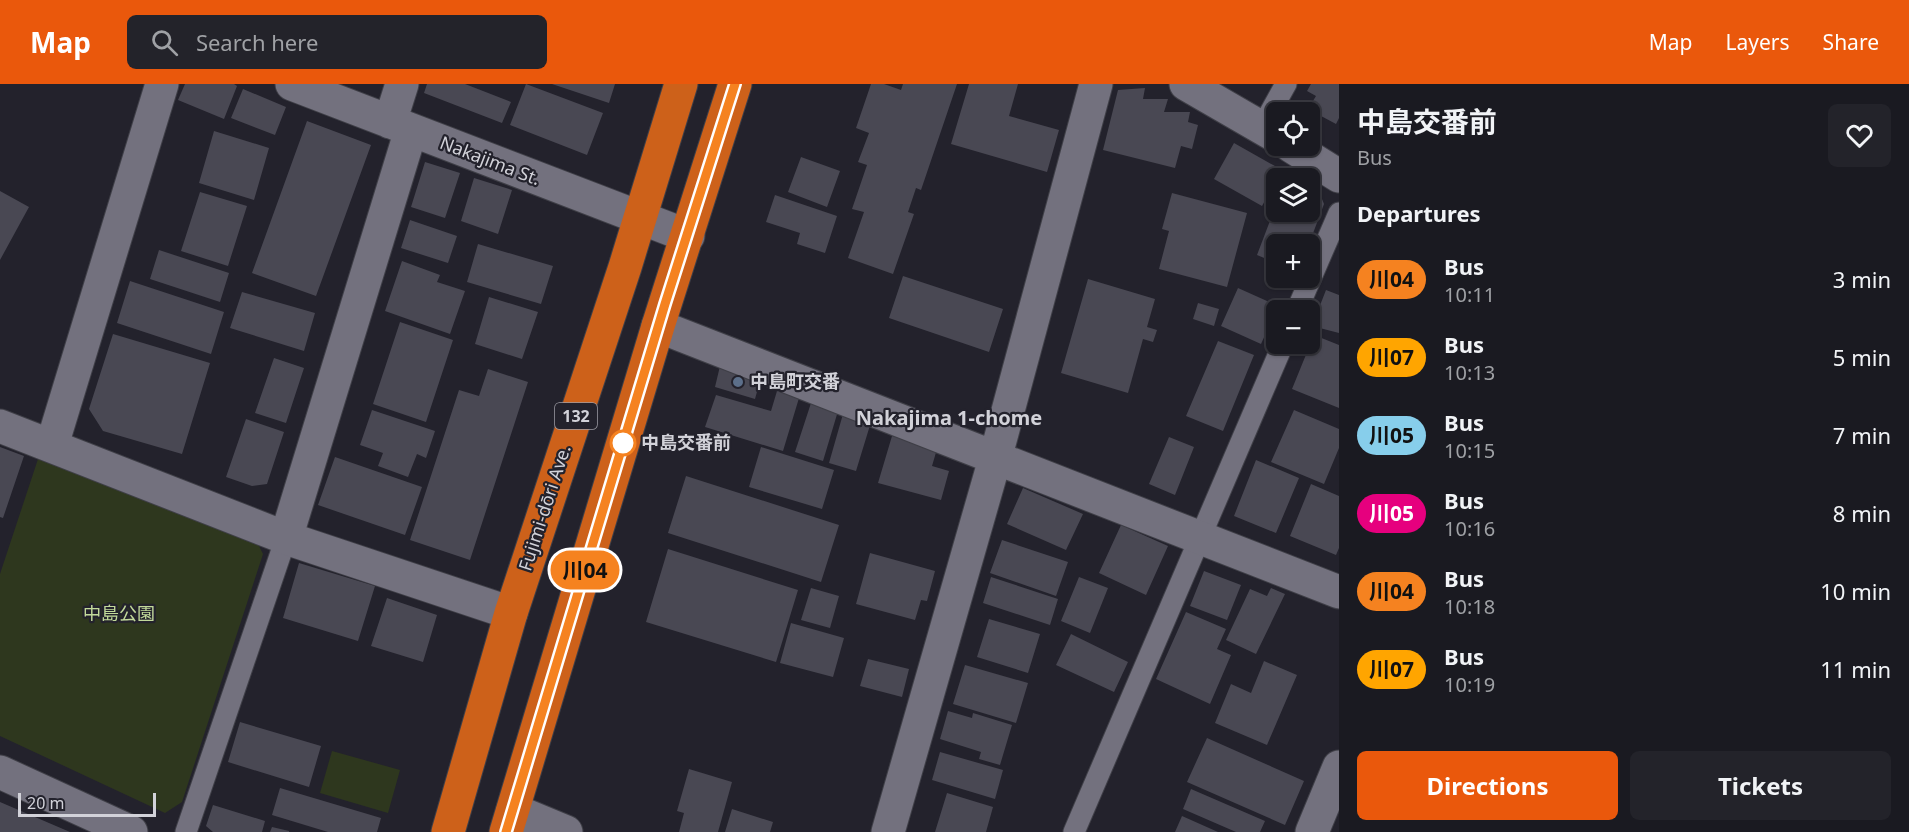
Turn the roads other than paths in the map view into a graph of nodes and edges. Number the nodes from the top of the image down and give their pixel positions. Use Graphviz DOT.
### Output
graph roads {
  1 [pos="162,84"];
  2 [pos="292,84"];
  3 [pos="402,84"];
  4 [pos="681,84"];
  5 [pos="735,84"];
  6 [pos="1096,84"];
  7 [pos="1186,84"];
  8 [pos="1286,84"];
  9 [pos="1280,102"];
  10 [pos="401,126"];
  11 [pos="1266,130"];
  12 [pos="1307,156"];
  13 [pos="1339,176"];
  14 [pos="1339,213"];
  15 [pos="640,218"];
  16 [pos="688,236"];
  17 [pos="1301,300"];
  18 [pos="658,326"];
  19 [pos="1279,354"];
  20 [pos="0,426"];
  21 [pos="52,445"];
  22 [pos="995,459"];
  23 [pos="286,538"];
  24 [pos="1200,538"];
  25 [pos="1339,592"];
  26 [pos="510,613"];
  27 [pos="1339,767"];
  28 [pos="0,772"];
  29 [pos="509,821"];
  30 [pos="131,832"];
  31 [pos="186,832"];
  32 [pos="448,832"];
  33 [pos="566,832"];
  34 [pos="888,832"];
  35 [pos="1074,832"];
  36 [pos="1312,832"];
  1 -- 21 [label="street"];
  2 -- 10 [label="street, Nakajima St."];
  3 -- 10 [label="street"];
  4 -- 15 [label="highway, Fujimi-dōri Ave. / 132"];
  5 -- 16 [label="highway"];
  6 -- 22 [label="street"];
  7 -- 11 [label="street"];
  8 -- 9 [label="lane"];
  10 -- 15 [label="street, Nakajima St."];
  10 -- 23 [label="street"];
  12 -- 13 [label="street"];
  14 -- 17 [label="lane"];
  15 -- 16 [label="street, Nakajima St."];
  15 -- 26 [label="highway, Fujimi-dōri Ave. / 132"];
  16 -- 18 [label="highway"];
  18 -- 22 [label="street"];
  18 -- 29 [label="highway"];
  19 -- 24 [label="lane"];
  20 -- 21 [label="street"];
  21 -- 23 [label="street"];
  22 -- 24 [label="street"];
  22 -- 34 [label="street"];
  23 -- 26 [label="street"];
  23 -- 31 [label="lane"];
  24 -- 25 [label="street"];
  24 -- 35 [label="lane"];
  26 -- 32 [label="highway, Fujimi-dōri Ave. / 132"];
  27 -- 36 [label="street"];
  28 -- 30 [label="street"];
  29 -- 33 [label="street"];
}
